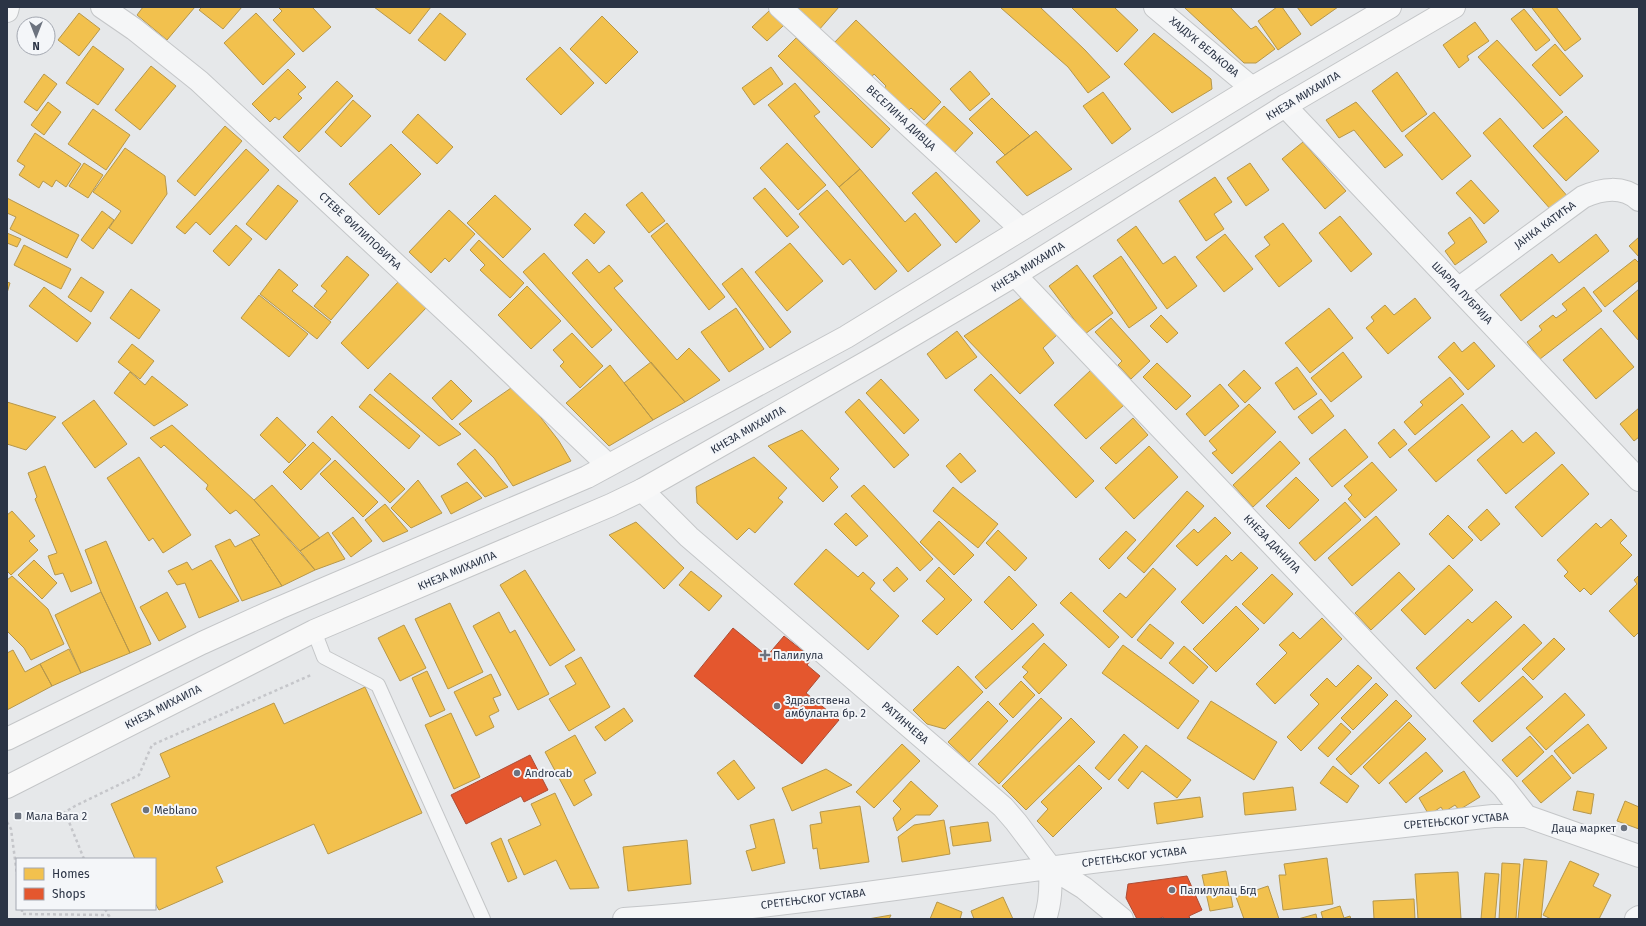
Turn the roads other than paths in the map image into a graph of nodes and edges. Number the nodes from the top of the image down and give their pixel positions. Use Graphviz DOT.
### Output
graph roads {
  1 [pos="102,7"];
  2 [pos="780,7"];
  3 [pos="1155,7"];
  4 [pos="1390,7"];
  5 [pos="1454,7"];
  6 [pos="1252,88"];
  7 [pos="1285,106"];
  8 [pos="1639,200"];
  9 [pos="1021,230"];
  10 [pos="1016,275"];
  11 [pos="1458,289"];
  12 [pos="608,465"];
  13 [pos="1639,480"];
  14 [pos="642,490"];
  15 [pos="314,631"];
  16 [pos="7,739"];
  17 [pos="7,787"];
  18 [pos="1526,816"];
  19 [pos="1639,856"];
  20 [pos="1050,867"];
  21 [pos="1639,917"];
  22 [pos="483,919"];
  23 [pos="624,919"];
  24 [pos="1045,919"];
  25 [pos="1122,919"];
  26 [pos="1636,919"];
  1 -- 12 [label="street, СТЕВЕ ФИЛИПОВИЋА"];
  2 -- 9 [label="street, ВЕСЕЛИНА ДИВЦА"];
  3 -- 6 [label="street, ХАЈДУК ВЕЉКОВА"];
  4 -- 6 [label="main road"];
  5 -- 7 [label="main road, КНЕЗА МИХАИЛА"];
  6 -- 9 [label="main road"];
  7 -- 10 [label="main road, КНЕЗА МИХАИЛА"];
  7 -- 11 [label="street, ШАРЛА ЛУБРИЈА"];
  8 -- 11 [label="street, ЈАНКА КАТИЋА"];
  9 -- 12 [label="main road"];
  10 -- 14 [label="main road, КНЕЗА МИХАИЛА"];
  10 -- 18 [label="street, КНЕЗА ДАНИЛА"];
  11 -- 13 [label="street, ШАРЛА ЛУБРИЈА"];
  12 -- 16 [label="main road"];
  14 -- 15 [label="main road, КНЕЗА МИХАИЛА"];
  14 -- 20 [label="street, РАТИНЧЕВА"];
  15 -- 17 [label="main road, КНЕЗА МИХАИЛА"];
  15 -- 22 [label="lane"];
  18 -- 19 [label="street, СРЕТЕЊСКОГ УСТАВА"];
  18 -- 20 [label="street, СРЕТЕЊСКОГ УСТАВА"];
  20 -- 23 [label="street, СРЕТЕЊСКОГ УСТАВА"];
  20 -- 24 [label="street"];
  20 -- 25 [label="street"];
  21 -- 26 [label="street"];
}
